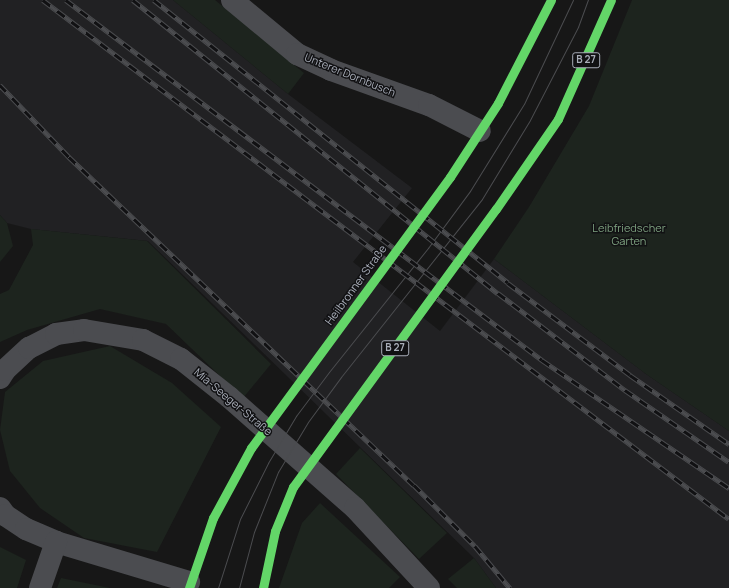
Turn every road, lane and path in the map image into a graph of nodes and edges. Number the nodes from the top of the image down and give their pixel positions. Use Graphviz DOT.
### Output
graph roads {
  1 [pos="232,0"];
  2 [pos="551,0"];
  3 [pos="611,0"];
  4 [pos="480,131"];
  5 [pos="0,378"];
  6 [pos="0,508"];
  7 [pos="56,542"];
  8 [pos="189,585"];
  9 [pos="40,588"];
  10 [pos="263,588"];
  11 [pos="429,588"];
  1 -- 4 [label="street, Unterer Dornbusch"];
  2 -- 4 [label="main road, Heilbronner Straße"];
  3 -- 10 [label="main road, B 27, bridge"];
  4 -- 8 [label="main road, Heilbronner Straße, bridge"];
  5 -- 11 [label="street, Mia-Seeger-Straße"];
  6 -- 7 [label="street"];
  7 -- 8 [label="street"];
  7 -- 9 [label="street"];
}
